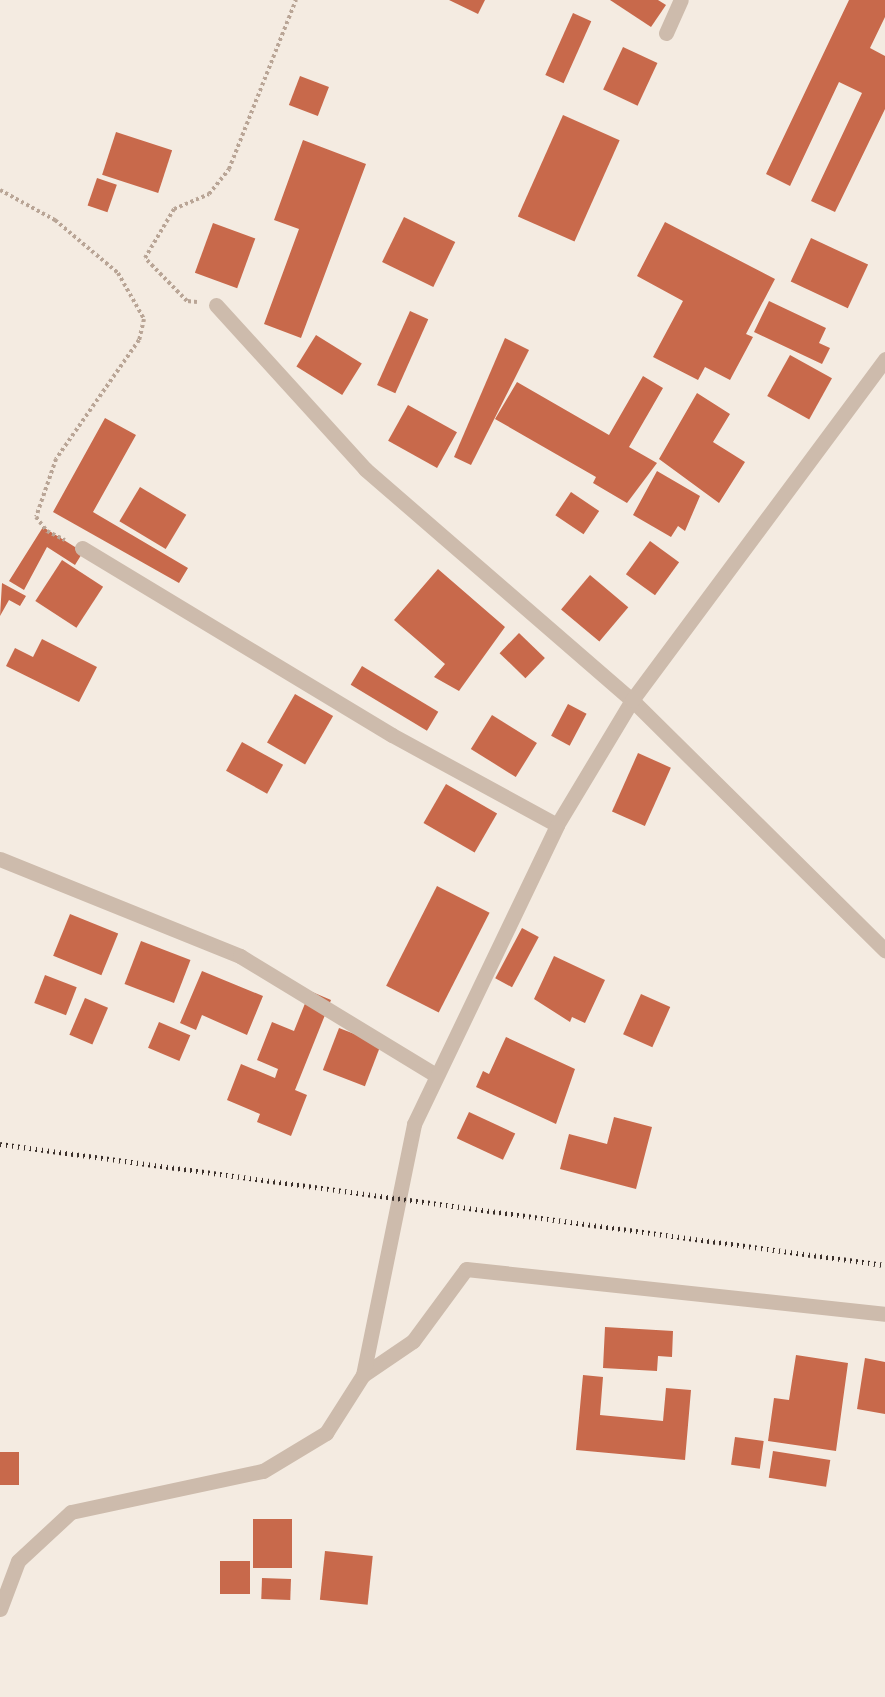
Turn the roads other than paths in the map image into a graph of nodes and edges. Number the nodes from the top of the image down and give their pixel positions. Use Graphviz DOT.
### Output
graph roads {
  1 [pos="681,0"];
  2 [pos="666,33"];
  3 [pos="216,305"];
  4 [pos="885,359"];
  5 [pos="82,548"];
  6 [pos="632,700"];
  7 [pos="557,825"];
  8 [pos="0,859"];
  9 [pos="885,950"];
  10 [pos="436,1075"];
  11 [pos="885,1314"];
  12 [pos="363,1375"];
  13 [pos="0,1609"];
  1 -- 2 [label="street"];
  3 -- 6 [label="street"];
  4 -- 6 [label="street"];
  5 -- 7 [label="street"];
  6 -- 7 [label="street"];
  6 -- 9 [label="street"];
  7 -- 10 [label="street"];
  8 -- 10 [label="street"];
  10 -- 12 [label="street"];
  11 -- 12 [label="street"];
  12 -- 13 [label="street"];
}
